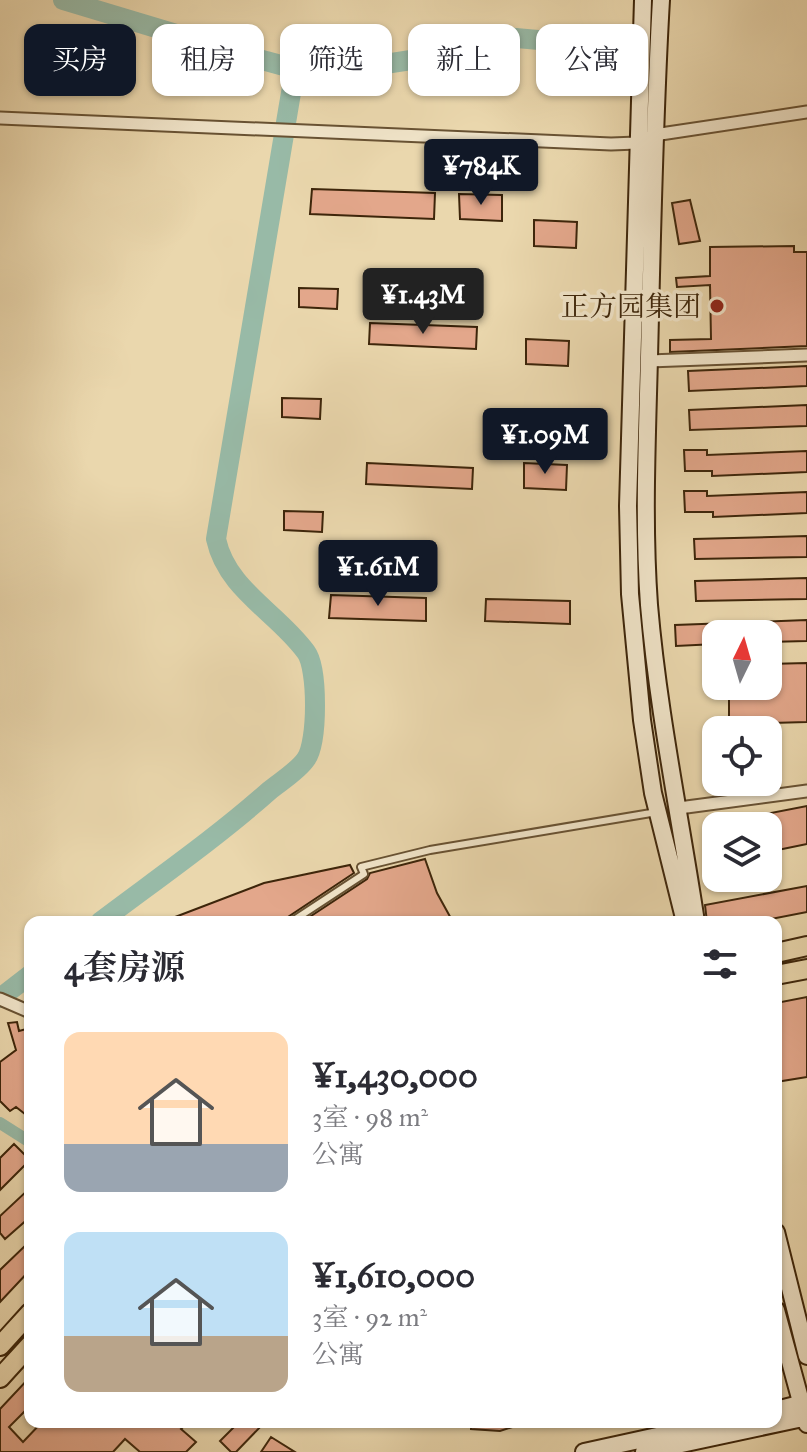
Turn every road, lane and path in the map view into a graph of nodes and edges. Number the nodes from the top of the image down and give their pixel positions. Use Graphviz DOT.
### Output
graph roads {
  1 [pos="643,0"];
  2 [pos="661,0"];
  3 [pos="807,112"];
  4 [pos="0,118"];
  5 [pos="654,135"];
  6 [pos="637,143"];
  7 [pos="807,355"];
  8 [pos="649,361"];
  9 [pos="807,791"];
  10 [pos="679,808"];
  11 [pos="658,812"];
  12 [pos="300,916"];
  13 [pos="684,916"];
  14 [pos="695,916"];
  15 [pos="807,946"];
  16 [pos="782,952"];
  17 [pos="807,969"];
  18 [pos="782,974"];
  19 [pos="0,999"];
  20 [pos="24,1010"];
  21 [pos="782,1256"];
  22 [pos="24,1320"];
  23 [pos="782,1331"];
  24 [pos="0,1346"];
  25 [pos="24,1352"];
  26 [pos="807,1356"];
  27 [pos="0,1378"];
  28 [pos="782,1411"];
  29 [pos="805,1413"];
  30 [pos="782,1419"];
  31 [pos="694,1428"];
  32 [pos="743,1428"];
  33 [pos="584,1452"];
  34 [pos="644,1452"];
  1 -- 6 [label="street"];
  2 -- 5 [label="street"];
  3 -- 5 [label="street"];
  4 -- 6 [label="street"];
  5 -- 6 [label="street"];
  5 -- 8 [label="street"];
  6 -- 11 [label="street"];
  7 -- 8 [label="street"];
  8 -- 10 [label="street"];
  9 -- 10 [label="street"];
  10 -- 14 [label="street"];
  11 -- 12 [label="lane"];
  11 -- 13 [label="street"];
  15 -- 16 [label="main road"];
  17 -- 18 [label="main road"];
  19 -- 20 [label="street"];
  21 -- 26 [label="street"];
  22 -- 24 [label="main road"];
  23 -- 29 [label="street"];
  25 -- 27 [label="main road"];
  28 -- 29 [label="street"];
  29 -- 30 [label="street"];
  31 -- 33 [label="street"];
  32 -- 34 [label="street"];
}
